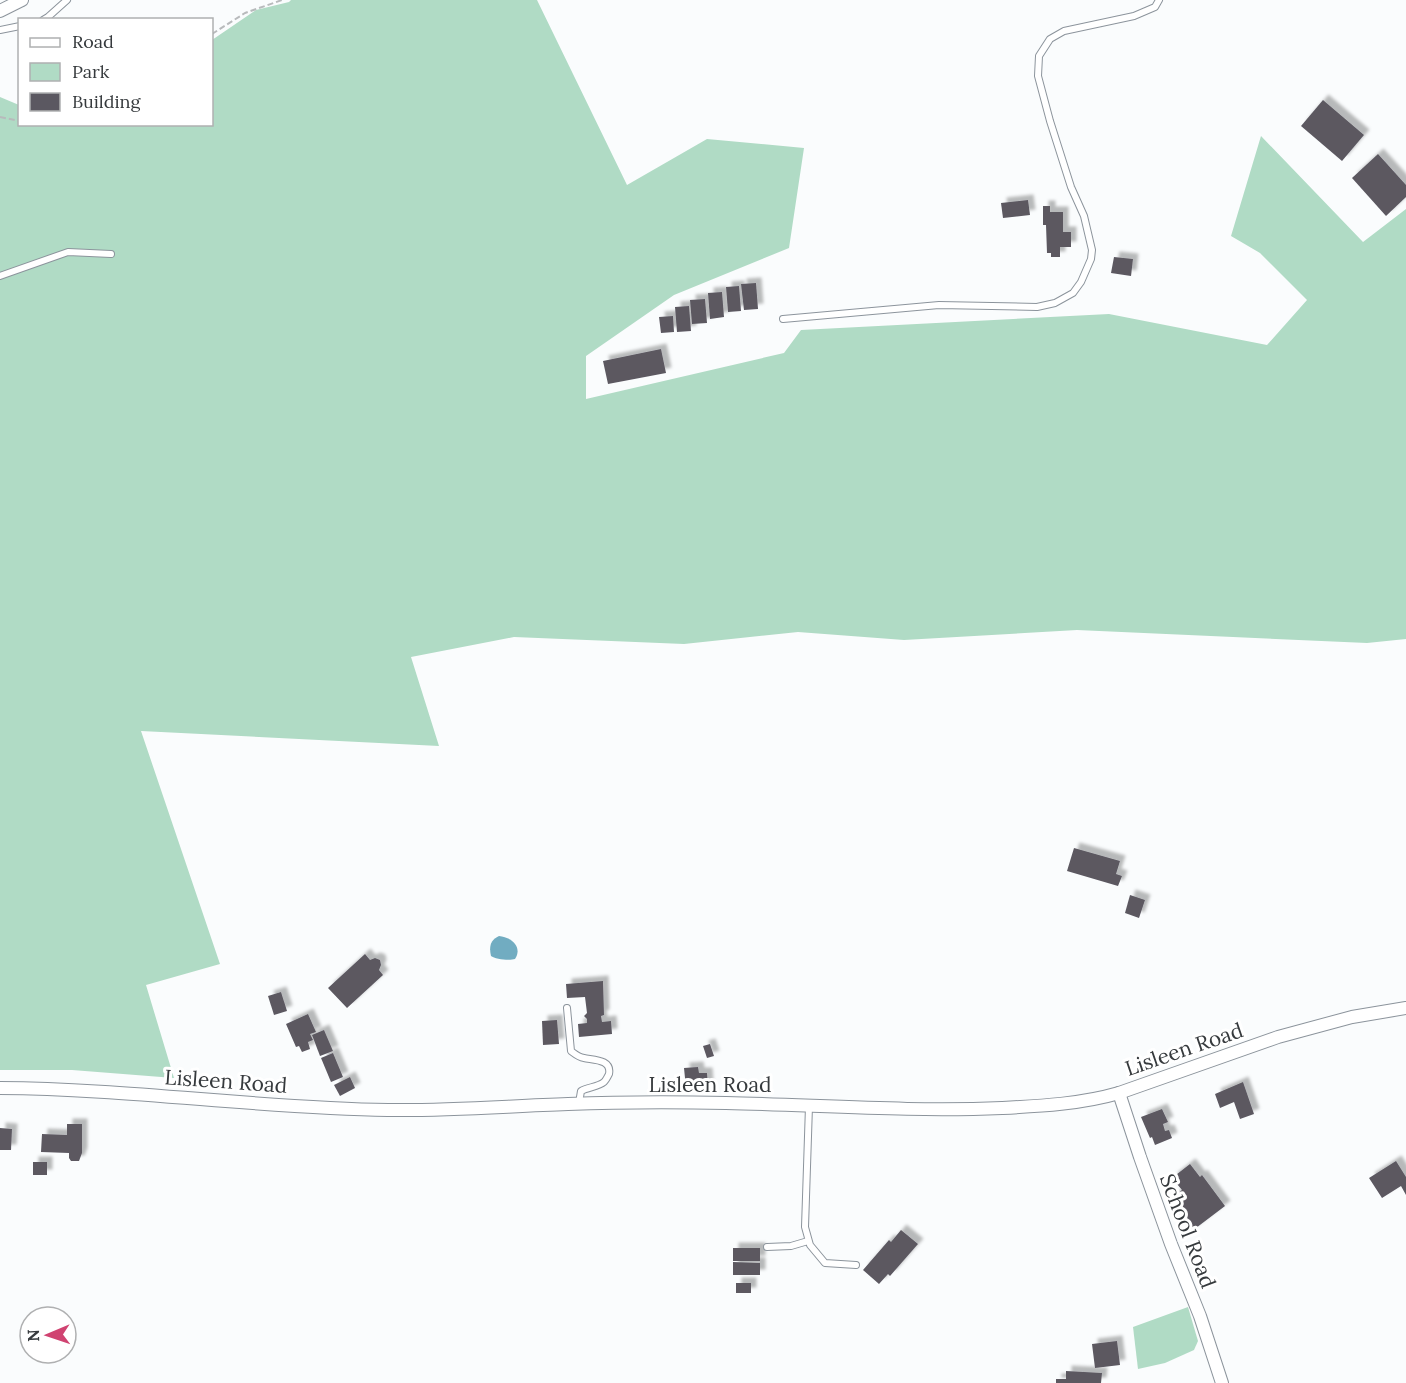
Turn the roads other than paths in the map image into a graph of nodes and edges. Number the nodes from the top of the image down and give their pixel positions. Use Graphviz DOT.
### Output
graph roads {
  1 [pos="22,0"];
  2 [pos="68,0"];
  3 [pos="1159,0"];
  4 [pos="0,11"];
  5 [pos="46,18"];
  6 [pos="18,26"];
  7 [pos="0,30"];
  8 [pos="111,254"];
  9 [pos="0,276"];
  10 [pos="783,319"];
  11 [pos="567,1008"];
  12 [pos="1406,1008"];
  13 [pos="0,1088"];
  14 [pos="1119,1093"];
  15 [pos="579,1104"];
  16 [pos="809,1105"];
  17 [pos="808,1241"];
  18 [pos="767,1247"];
  19 [pos="856,1265"];
  20 [pos="1222,1383"];
  1 -- 4 [label="street"];
  2 -- 5 [label="lane"];
  3 -- 10 [label="lane"];
  6 -- 7 [label="lane"];
  8 -- 9 [label="lane"];
  11 -- 15 [label="lane"];
  12 -- 14 [label="street, Lisleen Road"];
  13 -- 15 [label="street, Lisleen Road"];
  14 -- 16 [label="street, Lisleen Road"];
  14 -- 20 [label="street, School Road"];
  15 -- 16 [label="street, Lisleen Road"];
  16 -- 17 [label="lane"];
  17 -- 18 [label="lane"];
  17 -- 19 [label="lane"];
}
